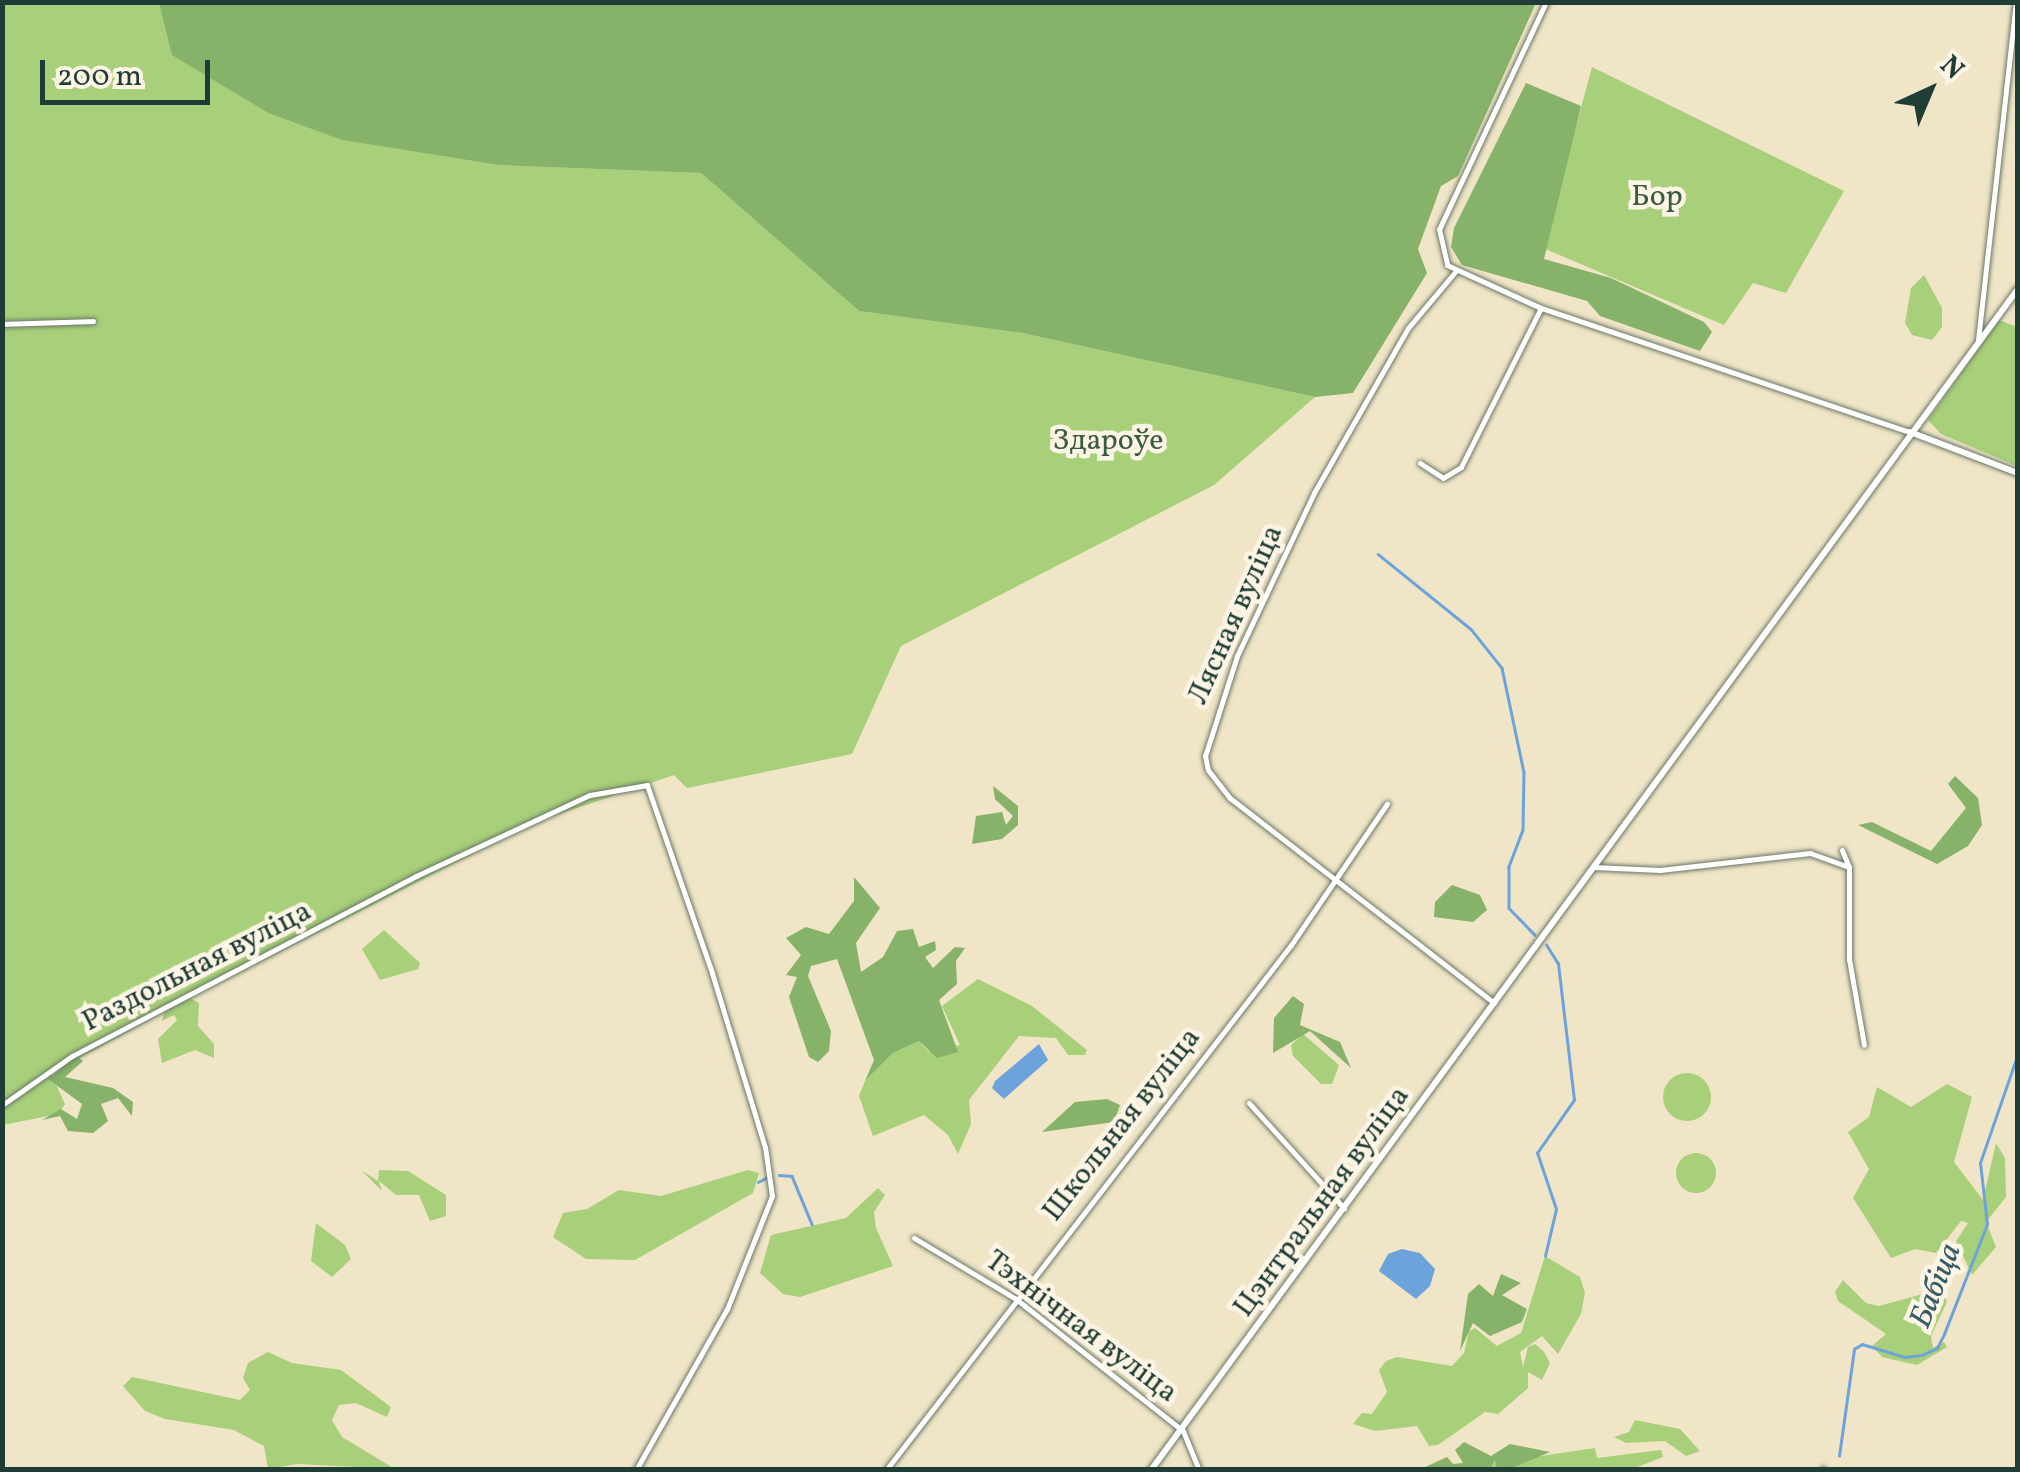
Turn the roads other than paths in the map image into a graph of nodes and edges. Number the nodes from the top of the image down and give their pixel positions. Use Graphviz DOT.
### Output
graph roads {
  1 [pos="2016,2"];
  2 [pos="1544,4"];
  3 [pos="1455,272"];
  4 [pos="2018,289"];
  5 [pos="1541,308"];
  6 [pos="1982,312"];
  7 [pos="1995,317"];
  8 [pos="94,321"];
  9 [pos="2,324"];
  10 [pos="1978,340"];
  11 [pos="1910,432"];
  12 [pos="1420,463"];
  13 [pos="2018,473"];
  14 [pos="1387,804"];
  15 [pos="1842,850"];
  16 [pos="1593,867"];
  17 [pos="1849,867"];
  18 [pos="1335,884"];
  19 [pos="1494,1003"];
  20 [pos="1864,1045"];
  21 [pos="1249,1103"];
  22 [pos="2,1104"];
  23 [pos="1344,1208"];
  24 [pos="914,1238"];
  25 [pos="1016,1299"];
  26 [pos="1183,1431"];
  27 [pos="636,1470"];
  28 [pos="886,1470"];
  29 [pos="1151,1470"];
  30 [pos="1199,1470"];
  1 -- 6 [label="street"];
  2 -- 3 [label="street"];
  3 -- 5 [label="street"];
  3 -- 18 [label="street, Лясная вуліца"];
  4 -- 7 [label="street, Цэнтральная вуліца"];
  5 -- 11 [label="street"];
  5 -- 12 [label="street"];
  6 -- 7 [label="street"];
  6 -- 10 [label="street"];
  7 -- 10 [label="street, Цэнтральная вуліца"];
  8 -- 9 [label="street"];
  10 -- 11 [label="street, Цэнтральная вуліца"];
  11 -- 13 [label="street"];
  11 -- 16 [label="street, Цэнтральная вуліца"];
  14 -- 18 [label="street, Школьная вуліца"];
  15 -- 17 [label="street"];
  16 -- 17 [label="street"];
  16 -- 19 [label="street, Цэнтральная вуліца"];
  17 -- 20 [label="street"];
  18 -- 19 [label="street, Лясная вуліца"];
  18 -- 25 [label="street, Школьная вуліца"];
  19 -- 23 [label="street, Цэнтральная вуліца"];
  21 -- 23 [label="street"];
  22 -- 27 [label="street, Раздольная вуліца"];
  23 -- 26 [label="street, Цэнтральная вуліца"];
  24 -- 25 [label="street, Тэхнічная вуліца"];
  25 -- 26 [label="street, Тэхнічная вуліца"];
  25 -- 28 [label="street, Школьная вуліца"];
  26 -- 29 [label="street, Цэнтральная вуліца"];
  26 -- 30 [label="street, Тэхнічная вуліца"];
}
